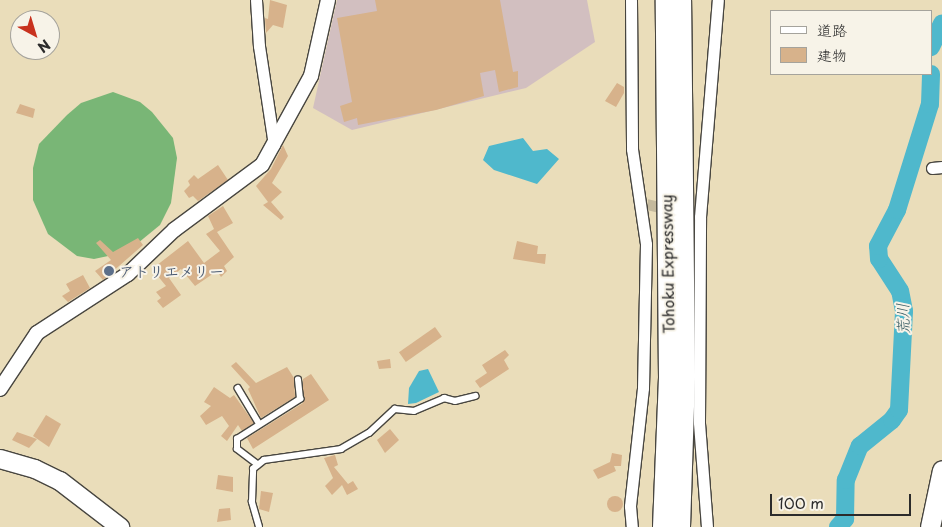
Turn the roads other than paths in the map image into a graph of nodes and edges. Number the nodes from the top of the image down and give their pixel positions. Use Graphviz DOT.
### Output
graph roads {
  1 [pos="256,0"];
  2 [pos="328,0"];
  3 [pos="631,0"];
  4 [pos="666,0"];
  5 [pos="682,0"];
  6 [pos="718,0"];
  7 [pos="274,144"];
  8 [pos="298,380"];
  9 [pos="238,388"];
  10 [pos="0,389"];
  11 [pos="475,396"];
  12 [pos="259,423"];
  13 [pos="0,458"];
  14 [pos="258,465"];
  15 [pos="942,470"];
  16 [pos="120,527"];
  17 [pos="259,527"];
  18 [pos="632,527"];
  19 [pos="663,527"];
  20 [pos="680,527"];
  21 [pos="707,527"];
  22 [pos="930,527"];
  1 -- 7 [label="street"];
  2 -- 7 [label="street"];
  3 -- 18 [label="street"];
  4 -- 19 [label="highway, Tohoku Expressway"];
  5 -- 20 [label="highway, Tohoku Expressway"];
  6 -- 21 [label="street"];
  7 -- 10 [label="street"];
  8 -- 12 [label="lane"];
  9 -- 12 [label="lane"];
  11 -- 14 [label="lane"];
  12 -- 14 [label="lane"];
  13 -- 16 [label="main road"];
  14 -- 17 [label="lane"];
  15 -- 22 [label="highway"];
}
